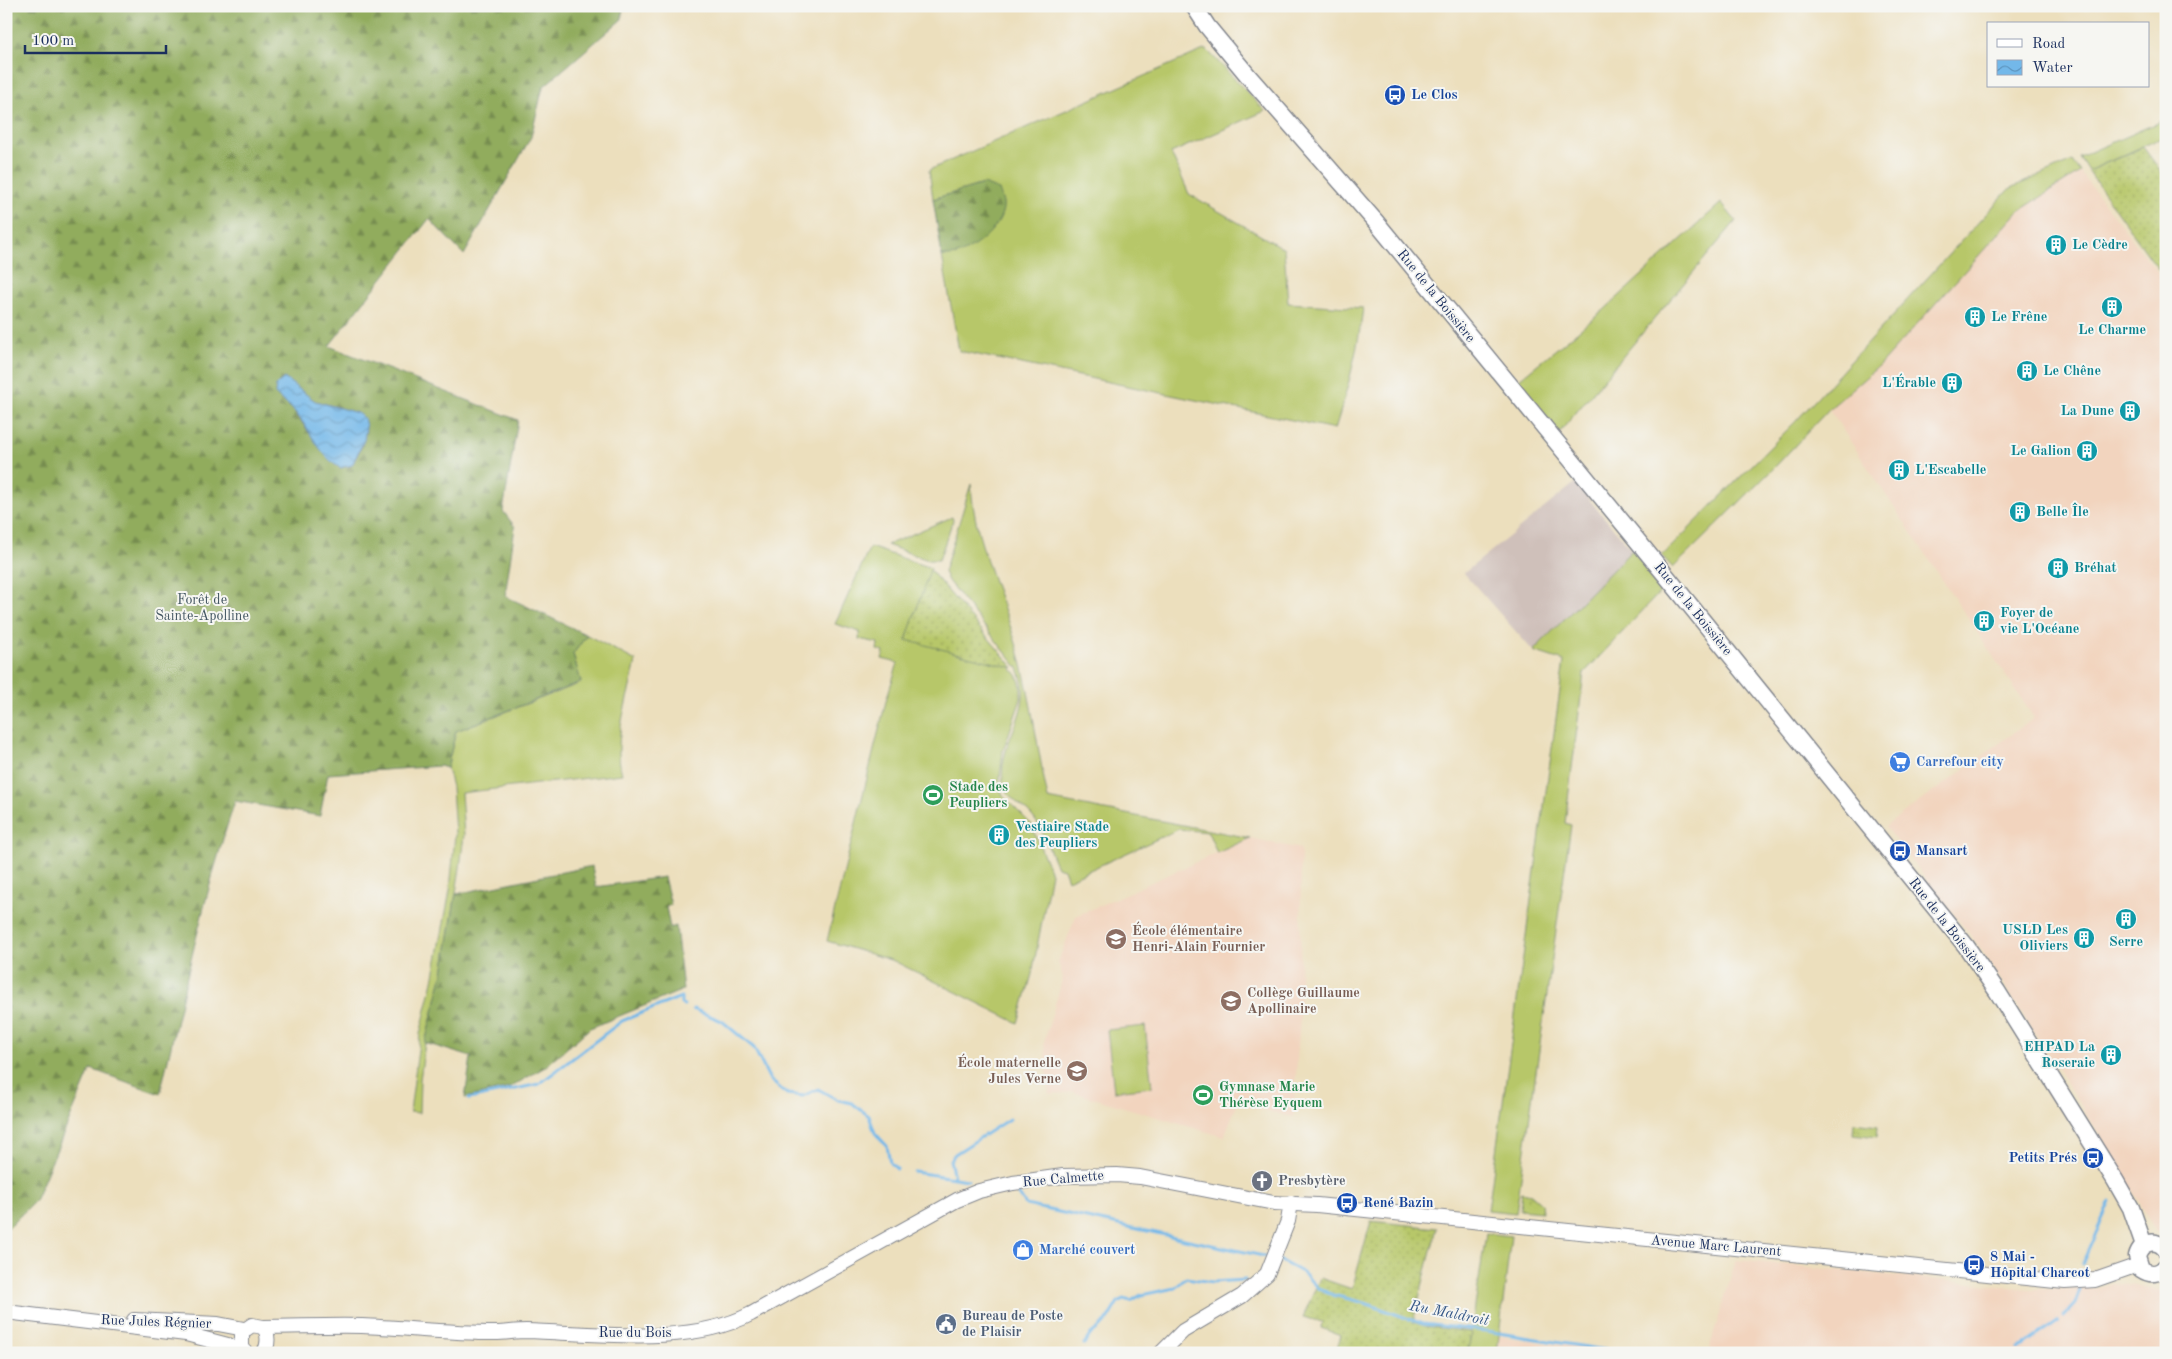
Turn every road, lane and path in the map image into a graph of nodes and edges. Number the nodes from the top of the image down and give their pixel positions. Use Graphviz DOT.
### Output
graph roads {
  1 [pos="1194,6"];
  2 [pos="1291,1203"];
  3 [pos="930,1215"];
  4 [pos="2144,1245"];
  5 [pos="2165,1248"];
  6 [pos="2138,1265"];
  7 [pos="2165,1269"];
  8 [pos="6,1312"];
  9 [pos="68,1320"];
  10 [pos="263,1326"];
  11 [pos="282,1327"];
  12 [pos="244,1329"];
  13 [pos="265,1350"];
  14 [pos="244,1351"];
  15 [pos="1160,1353"];
  1 -- 4 [label="main road, Rue de la Boissière"];
  2 -- 3 [label="street, Rue Calmette"];
  2 -- 6 [label="street, Avenue Marc Laurent"];
  2 -- 15 [label="street"];
  3 -- 11 [label="street, Rue du Bois"];
  4 -- 5 [label="main road"];
  4 -- 6 [label="main road"];
  6 -- 7 [label="main road"];
  8 -- 9 [label="street, Rue Jules Régnier"];
  9 -- 12 [label="street, Rue Jules Régnier"];
  9 -- 14 [label="street, Rue Jules Régnier"];
  10 -- 11 [label="street, Rue du Bois"];
  10 -- 12 [label="street, Rue Jules Régnier"];
  10 -- 13 [label="street"];
  11 -- 13 [label="street"];
  12 -- 14 [label="street"];
}
